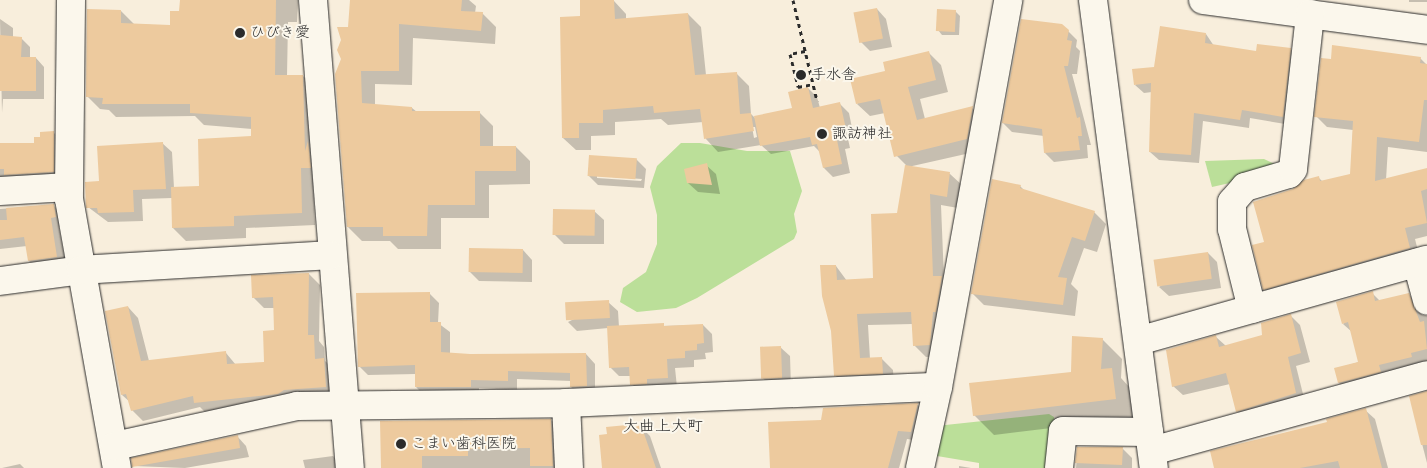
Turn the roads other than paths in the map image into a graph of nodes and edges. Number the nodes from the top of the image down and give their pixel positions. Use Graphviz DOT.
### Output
graph roads {
  1 [pos="71,0"];
  2 [pos="313,0"];
  3 [pos="1008,0"];
  4 [pos="1093,0"];
  5 [pos="1202,0"];
  6 [pos="1310,14"];
  7 [pos="1427,30"];
  8 [pos="69,187"];
  9 [pos="0,191"];
  10 [pos="331,255"];
  11 [pos="1422,261"];
  12 [pos="81,270"];
  13 [pos="0,281"];
  14 [pos="1427,301"];
  15 [pos="1252,309"];
  16 [pos="1138,341"];
  17 [pos="1427,375"];
  18 [pos="938,388"];
  19 [pos="566,403"];
  20 [pos="344,407"];
  21 [pos="1152,450"];
  22 [pos="116,457"];
  23 [pos="350,468"];
  24 [pos="570,468"];
  25 [pos="920,468"];
  26 [pos="1059,468"];
  1 -- 8 [label="street"];
  2 -- 10 [label="street"];
  3 -- 18 [label="street"];
  4 -- 16 [label="street"];
  5 -- 6 [label="street"];
  6 -- 7 [label="street"];
  6 -- 15 [label="street"];
  8 -- 9 [label="street"];
  8 -- 12 [label="street"];
  10 -- 12 [label="street"];
  10 -- 20 [label="street"];
  11 -- 14 [label="street"];
  11 -- 15 [label="street"];
  12 -- 13 [label="street"];
  12 -- 22 [label="street"];
  15 -- 16 [label="street"];
  16 -- 21 [label="street"];
  17 -- 21 [label="street"];
  18 -- 19 [label="street"];
  18 -- 25 [label="street"];
  19 -- 20 [label="street"];
  19 -- 24 [label="street"];
  20 -- 22 [label="street"];
  20 -- 23 [label="street"];
  21 -- 26 [label="street"];
}
